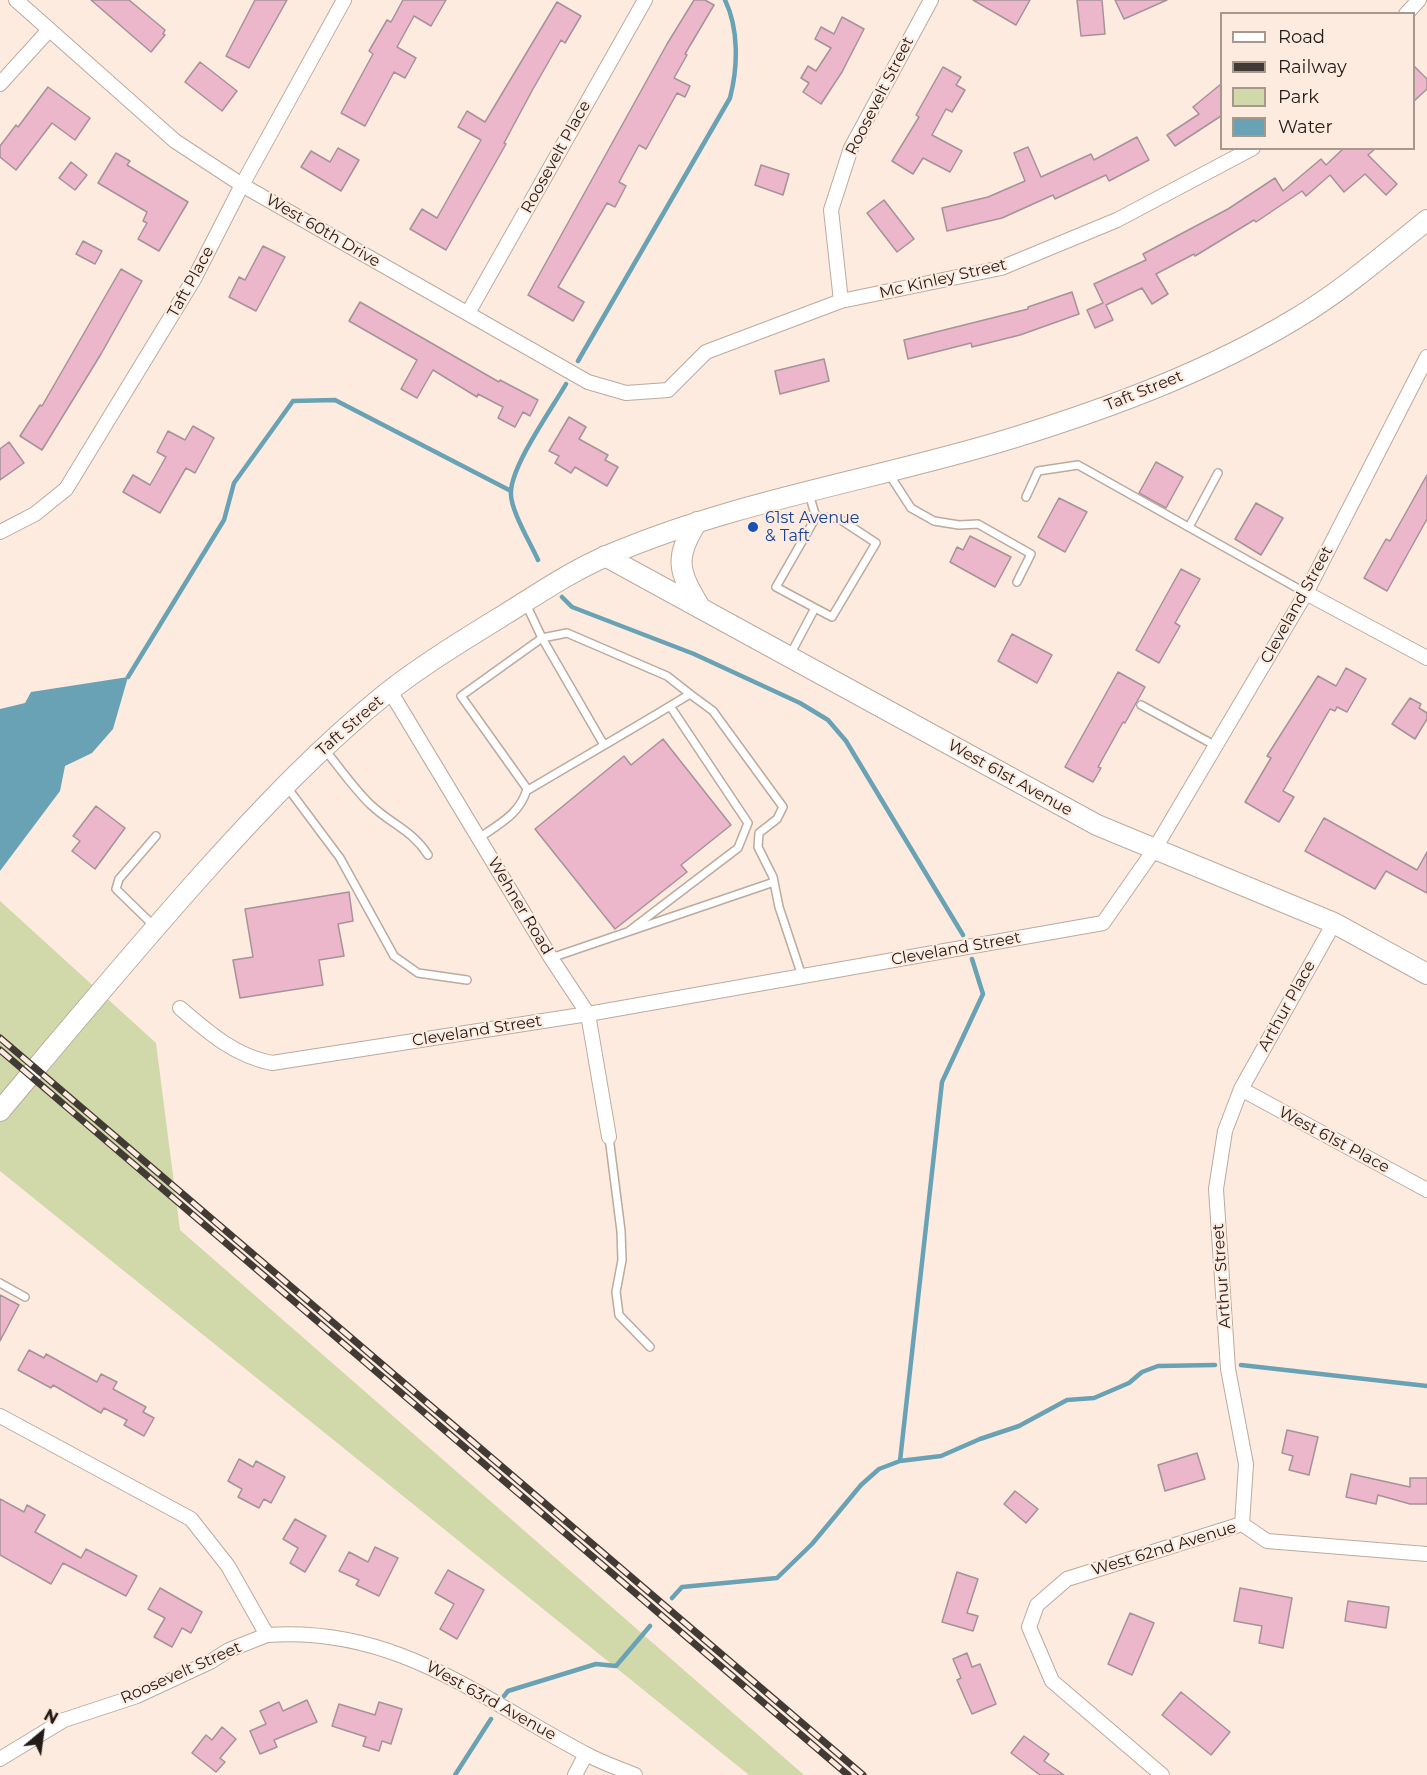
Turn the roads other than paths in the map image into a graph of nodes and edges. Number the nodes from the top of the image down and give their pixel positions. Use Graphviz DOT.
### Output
graph roads {
  1 [pos="16,0"];
  2 [pos="344,0"];
  3 [pos="645,0"];
  4 [pos="931,0"];
  5 [pos="1419,0"];
  6 [pos="1408,12"];
  7 [pos="49,30"];
  8 [pos="0,84"];
  9 [pos="1249,150"];
  10 [pos="242,185"];
  11 [pos="1427,220"];
  12 [pos="842,301"];
  13 [pos="468,313"];
  14 [pos="1427,357"];
  15 [pos="668,390"];
  16 [pos="887,471"];
  17 [pos="1218,473"];
  18 [pos="817,488"];
  19 [pos="1026,497"];
  20 [pos="816,517"];
  21 [pos="697,522"];
  22 [pos="1189,527"];
  23 [pos="0,532"];
  24 [pos="605,556"];
  25 [pos="1017,582"];
  26 [pos="1306,593"];
  27 [pos="525,602"];
  28 [pos="814,608"];
  29 [pos="701,609"];
  30 [pos="542,638"];
  31 [pos="789,657"];
  32 [pos="1427,658"];
  33 [pos="390,691"];
  34 [pos="690,694"];
  35 [pos="1141,705"];
  36 [pos="670,706"];
  37 [pos="604,745"];
  38 [pos="1216,746"];
  39 [pos="323,748"];
  40 [pos="286,785"];
  41 [pos="527,789"];
  42 [pos="156,836"];
  43 [pos="479,838"];
  44 [pos="1154,850"];
  45 [pos="428,855"];
  46 [pos="774,882"];
  47 [pos="1334,923"];
  48 [pos="155,927"];
  49 [pos="629,932"];
  50 [pos="551,958"];
  51 [pos="1427,974"];
  52 [pos="802,976"];
  53 [pos="467,980"];
  54 [pos="180,1008"];
  55 [pos="588,1014"];
  56 [pos="1240,1089"];
  57 [pos="0,1111"];
  58 [pos="609,1137"];
  59 [pos="1427,1190"];
  60 [pos="0,1283"];
  61 [pos="26,1297"];
  62 [pos="650,1347"];
  63 [pos="0,1416"];
  64 [pos="1242,1524"];
  65 [pos="1427,1554"];
  66 [pos="267,1635"];
  67 [pos="586,1754"];
  68 [pos="0,1760"];
  69 [pos="575,1775"];
  70 [pos="635,1775"];
  71 [pos="1162,1775"];
  1 -- 7 [label="street, West 60th Drive"];
  2 -- 10 [label="street, Taft Place"];
  3 -- 13 [label="street, Roosevelt Place"];
  4 -- 12 [label="street, Roosevelt Street"];
  5 -- 6 [label="street"];
  7 -- 8 [label="street"];
  7 -- 10 [label="street, West 60th Drive"];
  9 -- 12 [label="street, Mc Kinley Street"];
  10 -- 13 [label="street, West 60th Drive"];
  10 -- 23 [label="street, Taft Place"];
  11 -- 16 [label="main road, Taft Street"];
  12 -- 15 [label="street, Mc Kinley Street"];
  13 -- 15 [label="street, West 60th Drive"];
  14 -- 26 [label="street, Cleveland Street"];
  16 -- 18 [label="main road, Taft Street"];
  16 -- 25 [label="lane"];
  17 -- 22 [label="lane"];
  18 -- 20 [label="lane"];
  18 -- 21 [label="main road, Taft Street"];
  19 -- 22 [label="lane"];
  20 -- 28 [label="lane"];
  20 -- 28 [label="lane"];
  21 -- 24 [label="main road, Taft Street"];
  21 -- 29 [label="main road"];
  22 -- 26 [label="lane"];
  24 -- 27 [label="main road, Taft Street"];
  24 -- 29 [label="main road, West 61st Avenue"];
  26 -- 32 [label="street"];
  26 -- 38 [label="street, Cleveland Street"];
  27 -- 30 [label="lane"];
  27 -- 33 [label="main road, Taft Street"];
  28 -- 31 [label="lane"];
  29 -- 31 [label="main road, West 61st Avenue"];
  30 -- 34 [label="lane"];
  30 -- 37 [label="lane"];
  30 -- 41 [label="lane"];
  31 -- 44 [label="main road, West 61st Avenue"];
  33 -- 39 [label="main road, Taft Street"];
  33 -- 43 [label="street, Wehner Road"];
  34 -- 36 [label="lane"];
  34 -- 46 [label="lane"];
  35 -- 38 [label="lane"];
  36 -- 37 [label="lane"];
  36 -- 49 [label="lane"];
  37 -- 41 [label="lane"];
  38 -- 44 [label="street, Cleveland Street"];
  39 -- 40 [label="main road, Taft Street"];
  39 -- 45 [label="lane"];
  40 -- 48 [label="main road, Taft Street"];
  40 -- 53 [label="lane"];
  41 -- 43 [label="lane"];
  42 -- 48 [label="lane"];
  43 -- 50 [label="street, Wehner Road"];
  44 -- 47 [label="main road, West 61st Avenue"];
  44 -- 52 [label="street, Cleveland Street"];
  46 -- 49 [label="lane"];
  46 -- 52 [label="lane"];
  47 -- 51 [label="main road, West 61st Avenue"];
  47 -- 56 [label="street, Arthur Place"];
  48 -- 57 [label="main road, Taft Street"];
  49 -- 50 [label="lane"];
  50 -- 55 [label="street, Wehner Road"];
  52 -- 55 [label="street, Cleveland Street"];
  54 -- 55 [label="street, Cleveland Street"];
  55 -- 58 [label="street, Wehner Road"];
  56 -- 59 [label="street, West 61st Place"];
  56 -- 64 [label="street, Arthur Street"];
  58 -- 62 [label="lane"];
  60 -- 61 [label="lane"];
  63 -- 66 [label="street"];
  64 -- 65 [label="street, West 62nd Avenue"];
  64 -- 71 [label="street, West 62nd Avenue"];
  66 -- 67 [label="street, West 63rd Avenue"];
  66 -- 68 [label="street, Roosevelt Street"];
  67 -- 69 [label="street"];
  67 -- 70 [label="street, West 63rd Avenue"];
}
